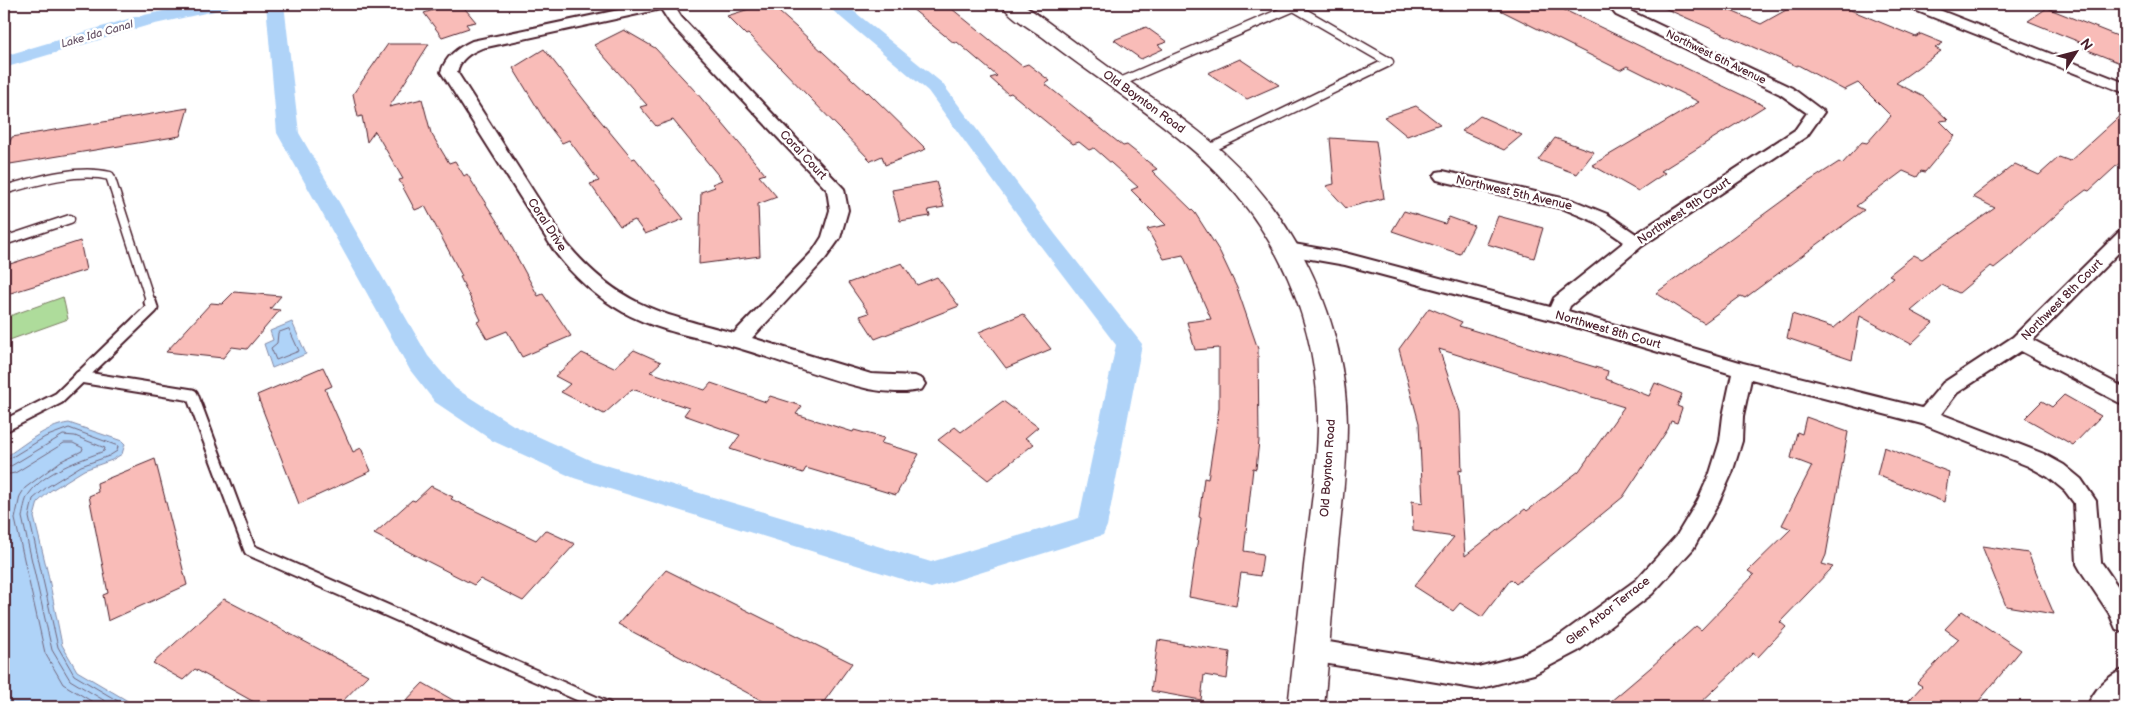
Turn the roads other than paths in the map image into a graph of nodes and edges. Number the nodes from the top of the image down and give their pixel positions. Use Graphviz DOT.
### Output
graph roads {
  1 [pos="666,4"];
  2 [pos="1011,4"];
  3 [pos="1614,4"];
  4 [pos="1912,4"];
  5 [pos="1118,84"];
  6 [pos="2125,88"];
  7 [pos="1815,113"];
  8 [pos="1207,150"];
  9 [pos="1443,176"];
  10 [pos="4,190"];
  11 [pos="70,220"];
  12 [pos="2125,236"];
  13 [pos="4,241"];
  14 [pos="1636,242"];
  15 [pos="1288,249"];
  16 [pos="1557,315"];
  17 [pos="738,341"];
  18 [pos="2020,342"];
  19 [pos="1743,370"];
  20 [pos="80,377"];
  21 [pos="915,384"];
  22 [pos="2125,397"];
  23 [pos="1927,417"];
  24 [pos="4,426"];
  25 [pos="2125,621"];
  26 [pos="1311,650"];
  27 [pos="2125,681"];
  28 [pos="606,707"];
  29 [pos="1306,707"];
  30 [pos="2100,707"];
  1 -- 17 [label="street, Coral Court"];
  1 -- 17 [label="street, Coral Drive"];
  2 -- 5 [label="street, Old Boynton Road"];
  3 -- 7 [label="street, Northwest 6th Avenue"];
  4 -- 6 [label="street"];
  5 -- 8 [label="street, Old Boynton Road"];
  5 -- 8 [label="lane"];
  7 -- 14 [label="street, Northwest 9th Court"];
  8 -- 15 [label="street, Old Boynton Road"];
  9 -- 14 [label="street, Northwest 5th Avenue"];
  10 -- 20 [label="lane"];
  11 -- 13 [label="lane"];
  12 -- 18 [label="street, Northwest 8th Court"];
  14 -- 16 [label="street, Northwest 9th Court"];
  15 -- 16 [label="street, Northwest 8th Court"];
  15 -- 26 [label="street, Old Boynton Road"];
  16 -- 19 [label="street, Northwest 8th Court"];
  17 -- 21 [label="street, Coral Drive"];
  18 -- 22 [label="street"];
  18 -- 23 [label="street, Northwest 8th Court"];
  19 -- 23 [label="street, Northwest 8th Court"];
  19 -- 26 [label="street, Glen Arbor Terrace"];
  20 -- 24 [label="lane"];
  20 -- 28 [label="lane"];
  23 -- 25 [label="street, Northwest 8th Court"];
  26 -- 29 [label="street, Old Boynton Road"];
  27 -- 30 [label="street"];
}
